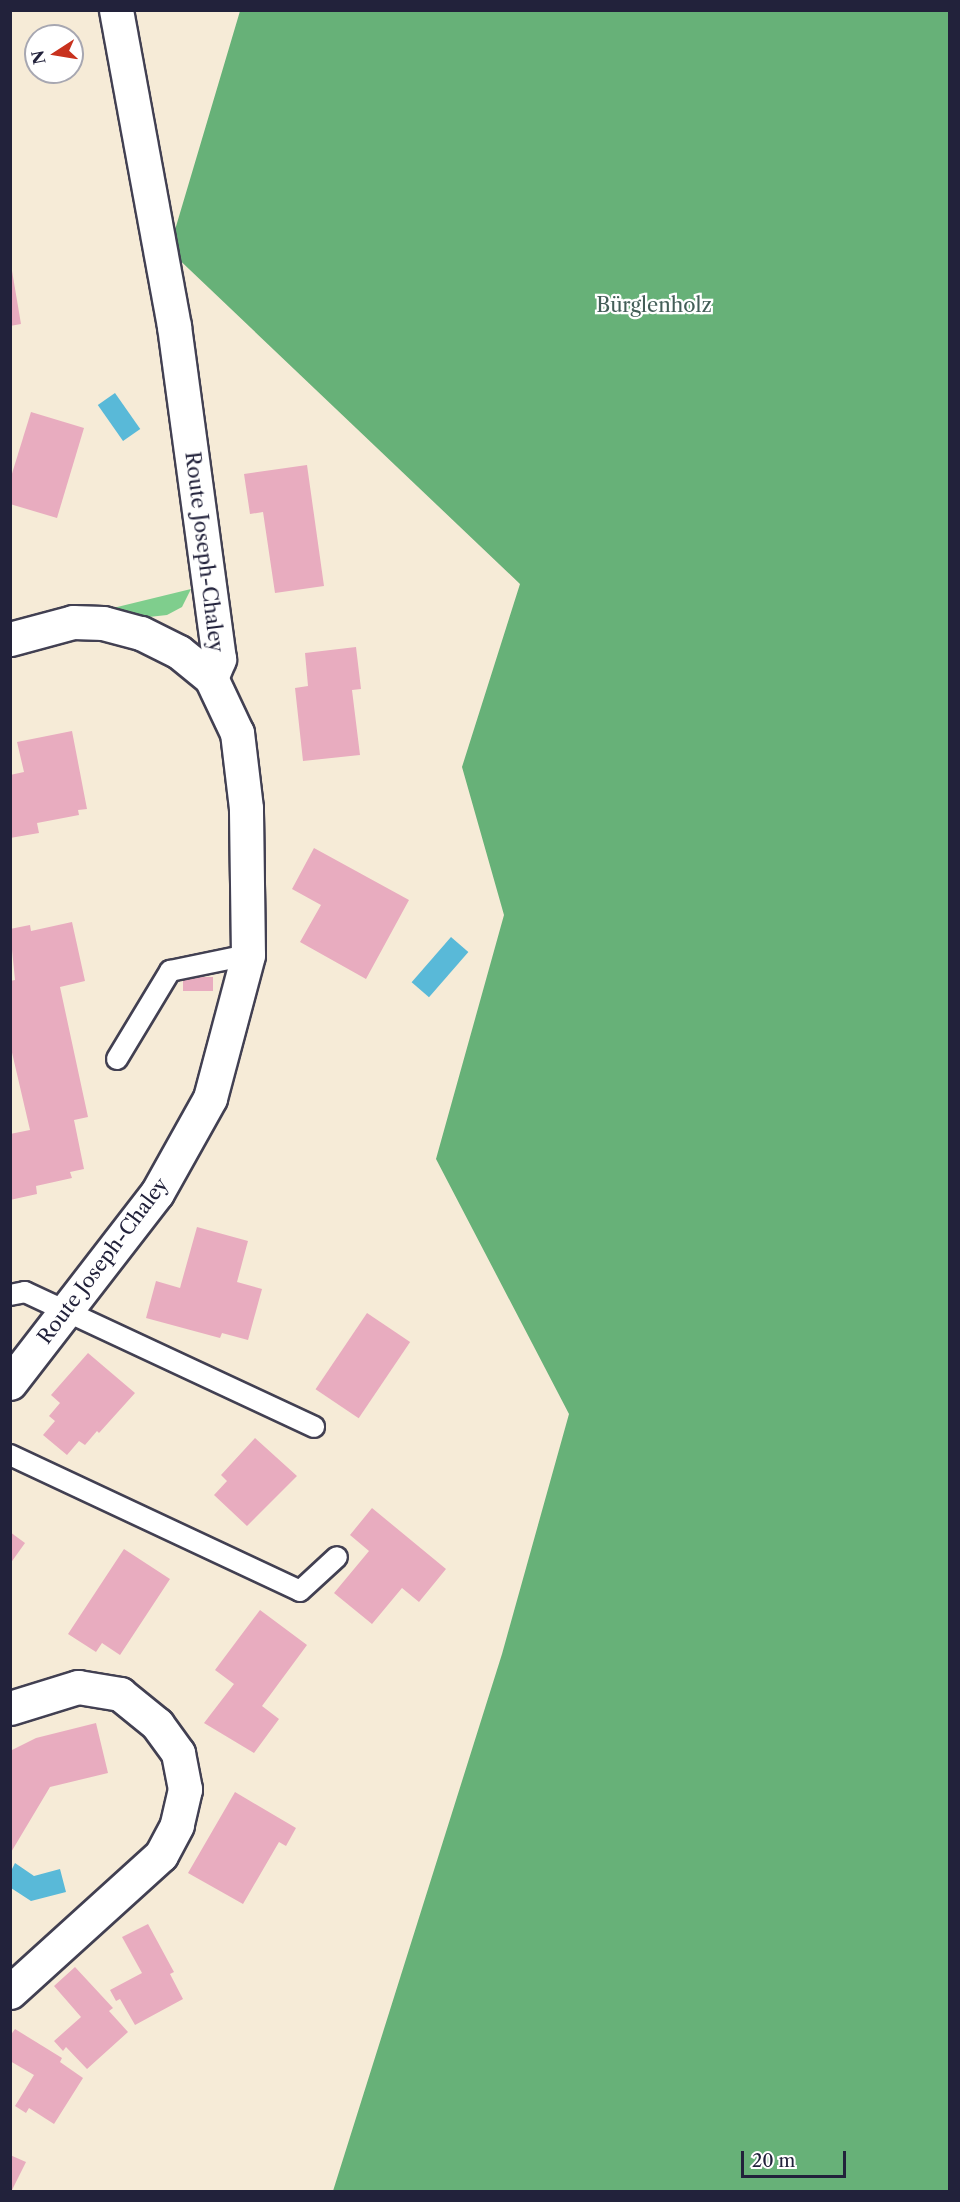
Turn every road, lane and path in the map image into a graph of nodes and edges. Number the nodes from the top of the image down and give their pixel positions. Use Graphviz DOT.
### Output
graph roads {
  1 [pos="116,10"];
  2 [pos="10,639"];
  3 [pos="211,678"];
  4 [pos="248,955"];
  5 [pos="117,1059"];
  6 [pos="10,1295"];
  7 [pos="68,1311"];
  8 [pos="10,1383"];
  9 [pos="314,1427"];
  10 [pos="10,1455"];
  11 [pos="337,1557"];
  12 [pos="10,1708"];
  13 [pos="10,1992"];
  1 -- 3 [label="street, Route Joseph-Chaley"];
  2 -- 3 [label="street"];
  3 -- 4 [label="street, Route Joseph-Chaley"];
  4 -- 5 [label="lane"];
  4 -- 7 [label="street, Route Joseph-Chaley"];
  6 -- 7 [label="lane"];
  7 -- 8 [label="street, Route Joseph-Chaley"];
  7 -- 9 [label="lane"];
  10 -- 11 [label="lane"];
  12 -- 13 [label="street"];
}
